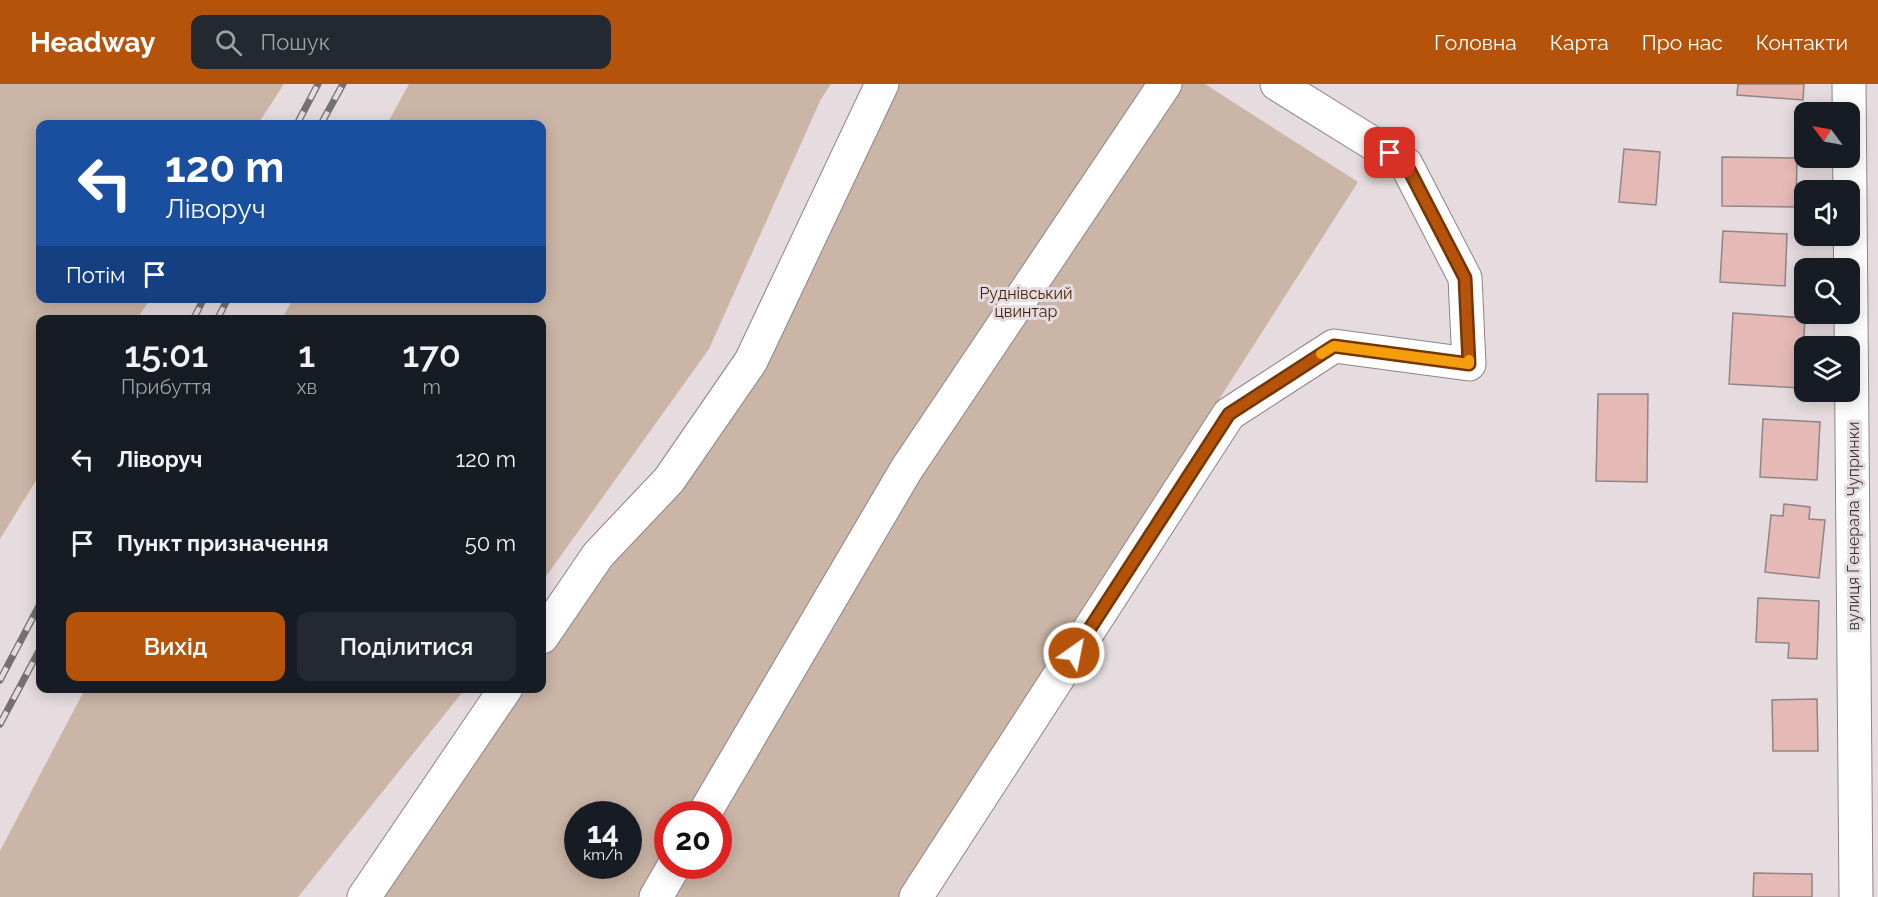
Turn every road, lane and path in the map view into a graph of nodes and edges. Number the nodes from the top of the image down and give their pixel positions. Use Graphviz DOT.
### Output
graph roads {
  1 [pos="882,84"];
  2 [pos="1165,84"];
  3 [pos="1277,84"];
  4 [pos="1850,84"];
  5 [pos="546,631"];
  6 [pos="503,693"];
  7 [pos="712,801"];
  8 [pos="666,879"];
  9 [pos="364,897"];
  10 [pos="656,897"];
  11 [pos="916,897"];
  12 [pos="1856,897"];
  1 -- 5 [label="street"];
  2 -- 7 [label="street"];
  3 -- 11 [label="street"];
  4 -- 12 [label="street, вулиця Генерала Чупринки"];
  6 -- 9 [label="street"];
  8 -- 10 [label="street"];
}
